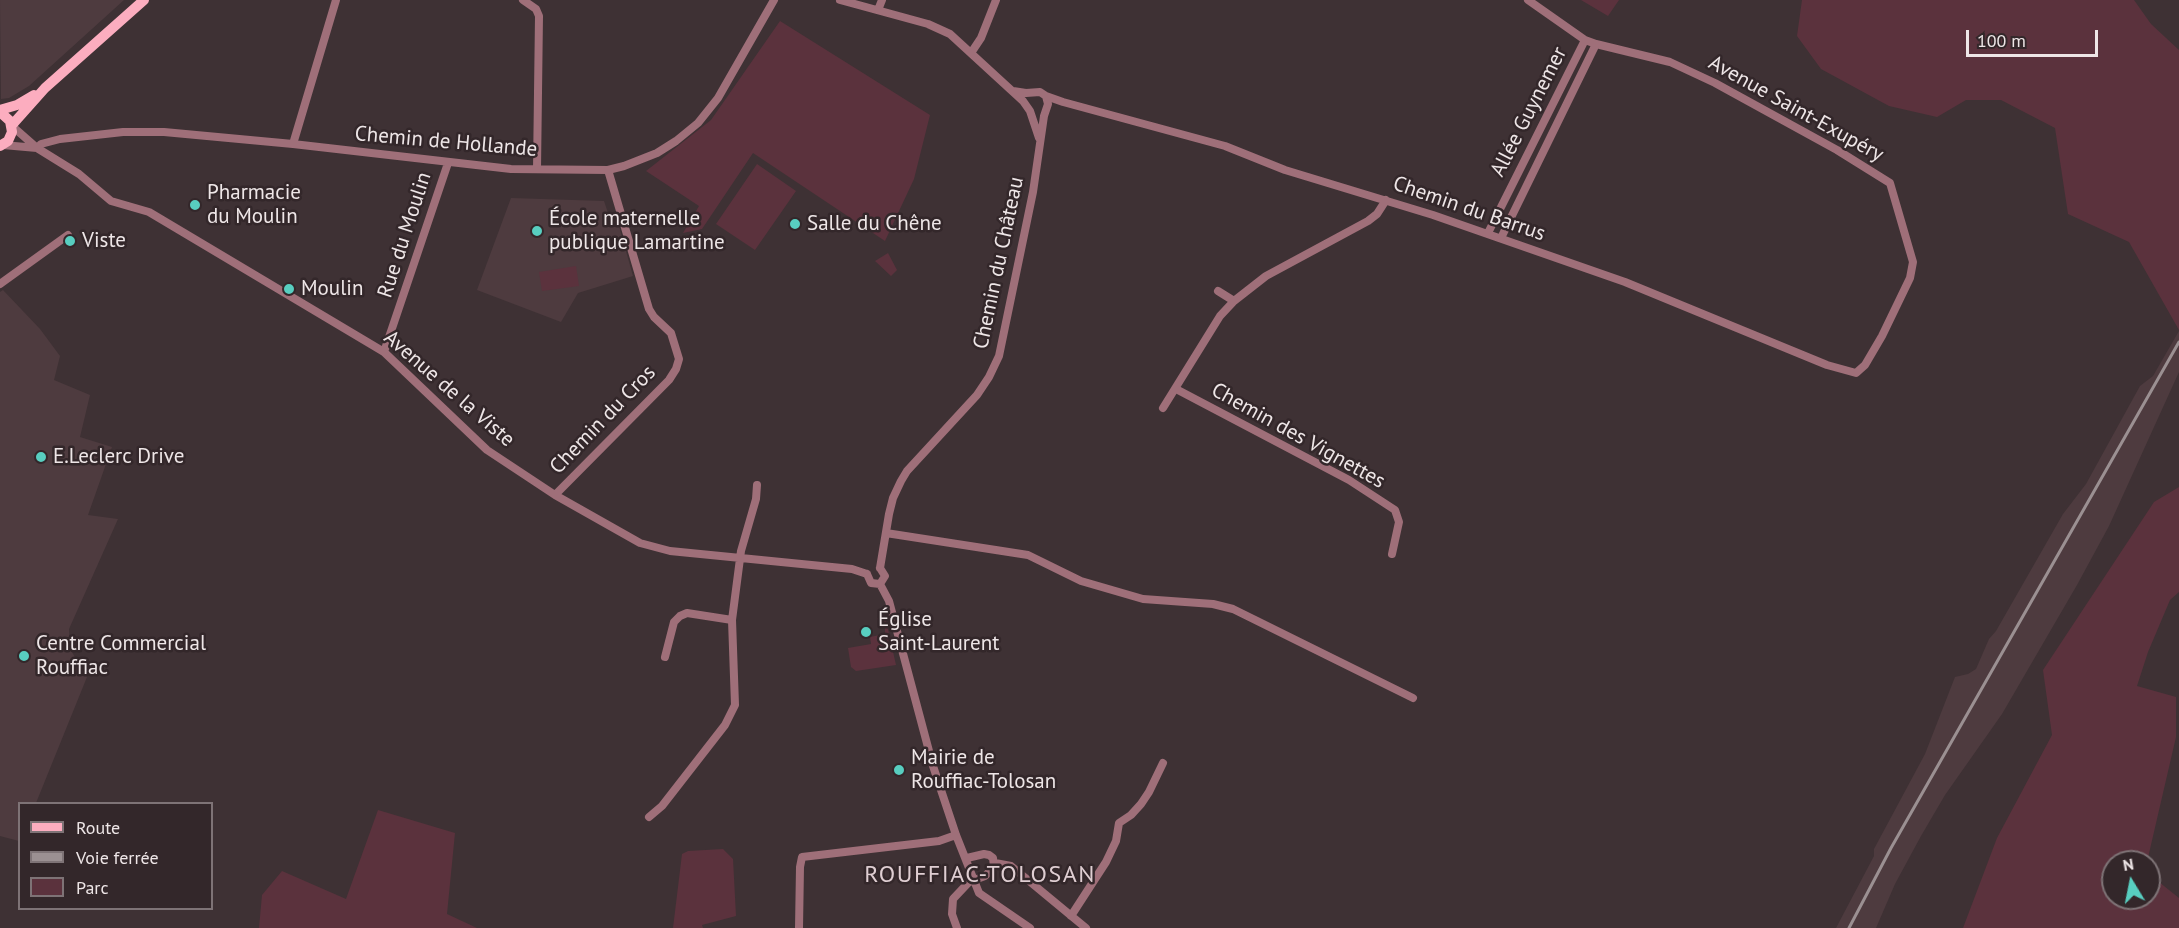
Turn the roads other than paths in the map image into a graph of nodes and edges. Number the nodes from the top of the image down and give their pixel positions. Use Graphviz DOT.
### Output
graph roads {
  1 [pos="144,0"];
  2 [pos="336,0"];
  3 [pos="523,0"];
  4 [pos="774,0"];
  5 [pos="840,0"];
  6 [pos="882,0"];
  7 [pos="996,0"];
  8 [pos="1528,0"];
  9 [pos="878,10"];
  10 [pos="1586,40"];
  11 [pos="1596,44"];
  12 [pos="971,53"];
  13 [pos="45,88"];
  14 [pos="1013,90"];
  15 [pos="1032,93"];
  16 [pos="1046,96"];
  17 [pos="1063,102"];
  18 [pos="1029,109"];
  19 [pos="1046,109"];
  20 [pos="0,111"];
  21 [pos="12,126"];
  22 [pos="293,144"];
  23 [pos="1040,144"];
  24 [pos="2,146"];
  25 [pos="37,148"];
  26 [pos="448,163"];
  27 [pos="537,170"];
  28 [pos="608,170"];
  29 [pos="1386,200"];
  30 [pos="1488,233"];
  31 [pos="68,235"];
  32 [pos="1501,238"];
  33 [pos="0,284"];
  34 [pos="1218,291"];
  35 [pos="1234,301"];
  36 [pos="384,352"];
  37 [pos="1856,373"];
  38 [pos="1176,389"];
  39 [pos="1163,408"];
  40 [pos="757,485"];
  41 [pos="555,495"];
  42 [pos="886,533"];
  43 [pos="1392,554"];
  44 [pos="740,558"];
  45 [pos="879,568"];
  46 [pos="867,574"];
  47 [pos="880,584"];
  48 [pos="732,620"];
  49 [pos="665,657"];
  50 [pos="1413,698"];
  51 [pos="1163,763"];
  52 [pos="649,817"];
  53 [pos="956,835"];
  54 [pos="967,858"];
  55 [pos="994,863"];
  56 [pos="974,879"];
  57 [pos="1071,916"];
  58 [pos="799,928"];
  59 [pos="957,928"];
  60 [pos="1030,928"];
  61 [pos="1086,928"];
  1 -- 13 [label="main road"];
  2 -- 22 [label="street"];
  3 -- 27 [label="street"];
  4 -- 28 [label="street, Chemin de Hollande"];
  5 -- 9 [label="street, Chemin du Château"];
  6 -- 9 [label="street"];
  7 -- 12 [label="street"];
  8 -- 10 [label="street, Avenue Saint-Exupéry"];
  9 -- 12 [label="street, Chemin du Château"];
  10 -- 11 [label="street, Avenue Saint-Exupéry"];
  10 -- 30 [label="street, Allée Guynemer"];
  11 -- 32 [label="street, Allée Guynemer"];
  11 -- 37 [label="street, Avenue Saint-Exupéry"];
  12 -- 14 [label="street, Chemin du Château"];
  13 -- 20 [label="main road"];
  13 -- 21 [label="main road"];
  14 -- 15 [label="street"];
  14 -- 18 [label="street, Chemin du Château"];
  15 -- 16 [label="street"];
  15 -- 18 [label="street"];
  16 -- 17 [label="street, Chemin du Barrus"];
  16 -- 19 [label="street"];
  17 -- 19 [label="street"];
  17 -- 29 [label="street, Chemin du Barrus"];
  18 -- 19 [label="street"];
  18 -- 23 [label="street, Chemin du Château"];
  19 -- 23 [label="street, Chemin du Château"];
  20 -- 21 [label="main road"];
  21 -- 24 [label="main road"];
  21 -- 25 [label="street, Avenue de la Viste"];
  22 -- 25 [label="street, Chemin de Hollande"];
  22 -- 26 [label="street, Chemin de Hollande"];
  23 -- 42 [label="street, Chemin du Château"];
  24 -- 25 [label="street, Avenue de la Viste"];
  25 -- 36 [label="street, Avenue de la Viste"];
  26 -- 27 [label="street, Chemin de Hollande"];
  26 -- 36 [label="street, Rue du Moulin"];
  27 -- 28 [label="street, Chemin de Hollande"];
  28 -- 41 [label="street, Chemin du Cros"];
  29 -- 30 [label="street, Chemin du Barrus"];
  29 -- 35 [label="street"];
  30 -- 32 [label="street, Chemin du Barrus"];
  31 -- 33 [label="street"];
  32 -- 37 [label="street, Chemin du Barrus"];
  34 -- 35 [label="street"];
  35 -- 38 [label="street"];
  36 -- 41 [label="street, Avenue de la Viste"];
  38 -- 39 [label="street"];
  38 -- 43 [label="street, Chemin des Vignettes"];
  40 -- 44 [label="street"];
  41 -- 44 [label="street, Avenue de la Viste"];
  42 -- 45 [label="street, Chemin du Château"];
  42 -- 50 [label="street"];
  44 -- 46 [label="street, Avenue de la Viste"];
  44 -- 48 [label="street"];
  45 -- 46 [label="street"];
  45 -- 47 [label="street"];
  46 -- 47 [label="street"];
  47 -- 53 [label="street"];
  48 -- 49 [label="street"];
  48 -- 52 [label="street"];
  51 -- 57 [label="street"];
  53 -- 54 [label="street"];
  53 -- 58 [label="street"];
  54 -- 55 [label="street"];
  54 -- 56 [label="street"];
  55 -- 56 [label="street"];
  55 -- 57 [label="street"];
  56 -- 59 [label="street"];
  56 -- 60 [label="street"];
  57 -- 61 [label="street"];
}
